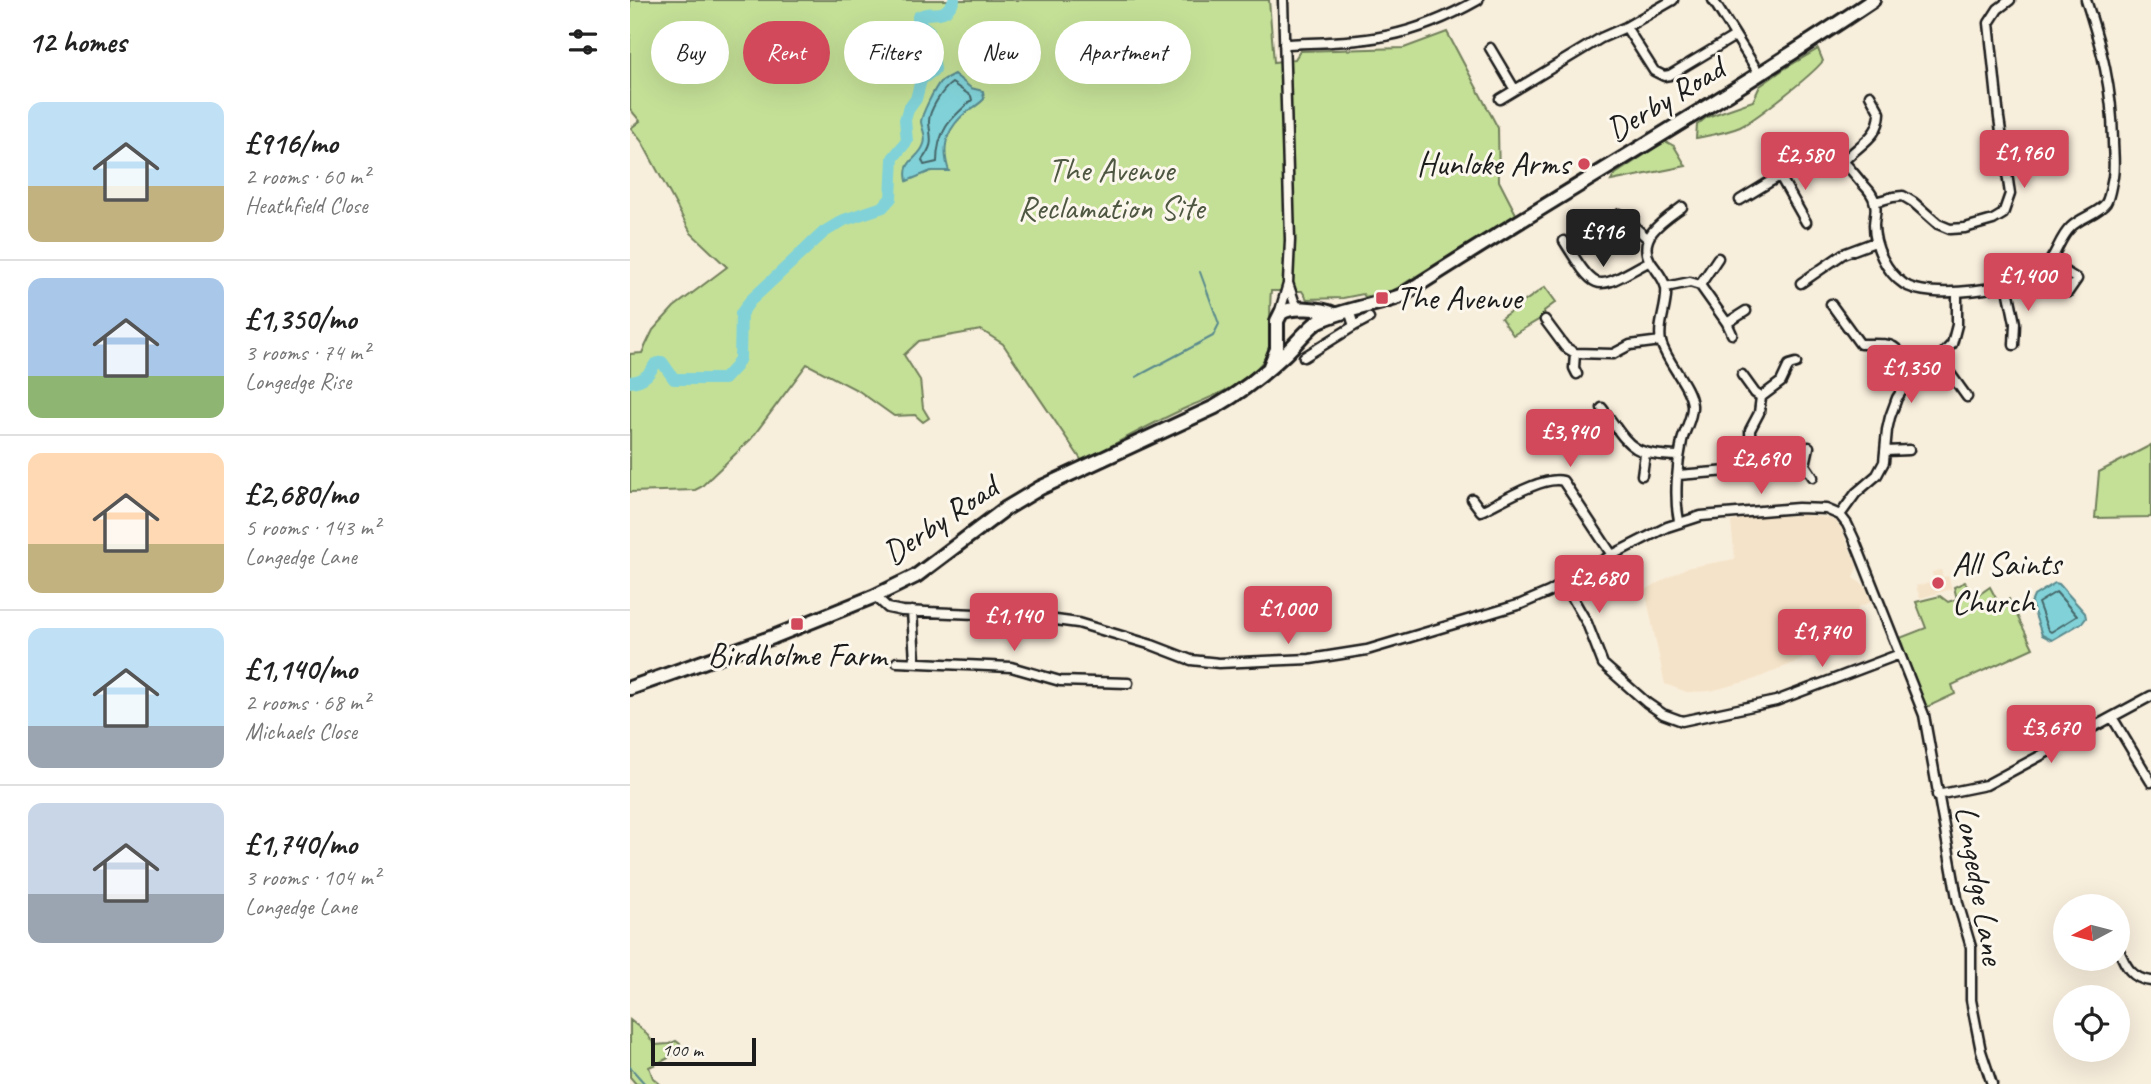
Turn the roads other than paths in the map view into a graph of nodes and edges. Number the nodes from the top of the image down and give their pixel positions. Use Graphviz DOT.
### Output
graph roads {
  1 [pos="1283,0"];
  2 [pos="1478,0"];
  3 [pos="1673,0"];
  4 [pos="1713,0"];
  5 [pos="1873,0"];
  6 [pos="2010,0"];
  7 [pos="2086,0"];
  8 [pos="1626,27"];
  9 [pos="1735,36"];
  10 [pos="1284,44"];
  11 [pos="1490,48"];
  12 [pos="1759,75"];
  13 [pos="1515,90"];
  14 [pos="1870,95"];
  15 [pos="1500,99"];
  16 [pos="1844,161"];
  17 [pos="1780,176"];
  18 [pos="1740,200"];
  19 [pos="1875,202"];
  20 [pos="1682,206"];
  21 [pos="1620,215"];
  22 [pos="1806,222"];
  23 [pos="1647,238"];
  24 [pos="1564,241"];
  25 [pos="1875,242"];
  26 [pos="1718,258"];
  27 [pos="1650,261"];
  28 [pos="2049,262"];
  29 [pos="1288,283"];
  30 [pos="1801,283"];
  31 [pos="2007,284"];
  32 [pos="1700,285"];
  33 [pos="1666,287"];
  34 [pos="1957,292"];
  35 [pos="2068,292"];
  36 [pos="1831,304"];
  37 [pos="1300,310"];
  38 [pos="1349,310"];
  39 [pos="1746,311"];
  40 [pos="1334,314"];
  41 [pos="1369,318"];
  42 [pos="1545,320"];
  43 [pos="1727,323"];
  44 [pos="1278,324"];
  45 [pos="1354,326"];
  46 [pos="1732,334"];
  47 [pos="1304,335"];
  48 [pos="1661,341"];
  49 [pos="2014,345"];
  50 [pos="1575,353"];
  51 [pos="1304,357"];
  52 [pos="1939,358"];
  53 [pos="1796,363"];
  54 [pos="1268,370"];
  55 [pos="1914,373"];
  56 [pos="1577,374"];
  57 [pos="1742,375"];
  58 [pos="1761,397"];
  59 [pos="1967,397"];
  60 [pos="1602,408"];
  61 [pos="1809,447"];
  62 [pos="1909,450"];
  63 [pos="1886,451"];
  64 [pos="1645,454"];
  65 [pos="1679,456"];
  66 [pos="1805,465"];
  67 [pos="1751,468"];
  68 [pos="1642,475"];
  69 [pos="1678,475"];
  70 [pos="1813,477"];
  71 [pos="1472,499"];
  72 [pos="1840,515"];
  73 [pos="1679,522"];
  74 [pos="1612,555"];
  75 [pos="1564,583"];
  76 [pos="875,596"];
  77 [pos="912,611"];
  78 [pos="1900,654"];
  79 [pos="915,661"];
  80 [pos="897,662"];
  81 [pos="1128,683"];
  82 [pos="630,688"];
  83 [pos="2151,696"];
  84 [pos="2112,717"];
  85 [pos="2151,782"];
  86 [pos="1937,795"];
  87 [pos="2130,971"];
  88 [pos="2151,981"];
  89 [pos="1992,1084"];
  1 -- 10 [label="street"];
  2 -- 10 [label="street"];
  3 -- 8 [label="street"];
  4 -- 9 [label="street"];
  5 -- 12 [label="highway, Derby Road"];
  6 -- 19 [label="street"];
  7 -- 28 [label="street"];
  8 -- 9 [label="street"];
  8 -- 13 [label="street"];
  9 -- 12 [label="street"];
  10 -- 29 [label="street"];
  11 -- 13 [label="street"];
  12 -- 38 [label="highway, Derby Road"];
  13 -- 15 [label="street"];
  14 -- 16 [label="street"];
  16 -- 17 [label="street"];
  16 -- 19 [label="street"];
  17 -- 18 [label="street"];
  17 -- 22 [label="street"];
  19 -- 25 [label="street"];
  20 -- 23 [label="street"];
  21 -- 23 [label="street"];
  23 -- 27 [label="street"];
  24 -- 27 [label="street"];
  25 -- 30 [label="street"];
  25 -- 34 [label="street"];
  26 -- 32 [label="street"];
  27 -- 33 [label="street"];
  28 -- 31 [label="street"];
  28 -- 35 [label="street"];
  29 -- 37 [label="street"];
  29 -- 44 [label="street"];
  31 -- 34 [label="street"];
  31 -- 49 [label="street"];
  32 -- 33 [label="street"];
  32 -- 43 [label="street"];
  33 -- 48 [label="street"];
  34 -- 52 [label="street"];
  36 -- 55 [label="street"];
  37 -- 40 [label="highway, Derby Road"];
  37 -- 44 [label="highway"];
  37 -- 47 [label="highway"];
  38 -- 40 [label="highway, Derby Road"];
  38 -- 45 [label="street"];
  39 -- 43 [label="street"];
  40 -- 47 [label="highway, Derby Road"];
  41 -- 45 [label="street"];
  42 -- 50 [label="street"];
  43 -- 46 [label="street"];
  44 -- 47 [label="highway"];
  44 -- 54 [label="highway"];
  45 -- 51 [label="street"];
  47 -- 54 [label="highway, Derby Road"];
  48 -- 50 [label="street"];
  48 -- 65 [label="street"];
  50 -- 56 [label="street"];
  52 -- 55 [label="street"];
  52 -- 59 [label="street"];
  53 -- 58 [label="street"];
  54 -- 76 [label="highway, Derby Road"];
  55 -- 63 [label="street"];
  57 -- 58 [label="street"];
  58 -- 67 [label="street"];
  60 -- 64 [label="street"];
  61 -- 66 [label="street"];
  62 -- 63 [label="street"];
  63 -- 72 [label="street"];
  64 -- 65 [label="street"];
  64 -- 68 [label="street"];
  65 -- 69 [label="street"];
  66 -- 67 [label="street"];
  66 -- 70 [label="street"];
  67 -- 69 [label="street"];
  69 -- 73 [label="street"];
  71 -- 74 [label="street"];
  72 -- 73 [label="street"];
  72 -- 78 [label="street, Longedge Lane"];
  73 -- 74 [label="street"];
  74 -- 75 [label="street"];
  75 -- 77 [label="street"];
  75 -- 78 [label="street"];
  76 -- 77 [label="street"];
  76 -- 82 [label="highway, Derby Road"];
  77 -- 79 [label="street"];
  78 -- 86 [label="street, Longedge Lane"];
  79 -- 80 [label="street"];
  79 -- 81 [label="street"];
  83 -- 84 [label="street"];
  84 -- 85 [label="street"];
  84 -- 86 [label="street"];
  86 -- 89 [label="street, Longedge Lane"];
  87 -- 88 [label="street"];
}
